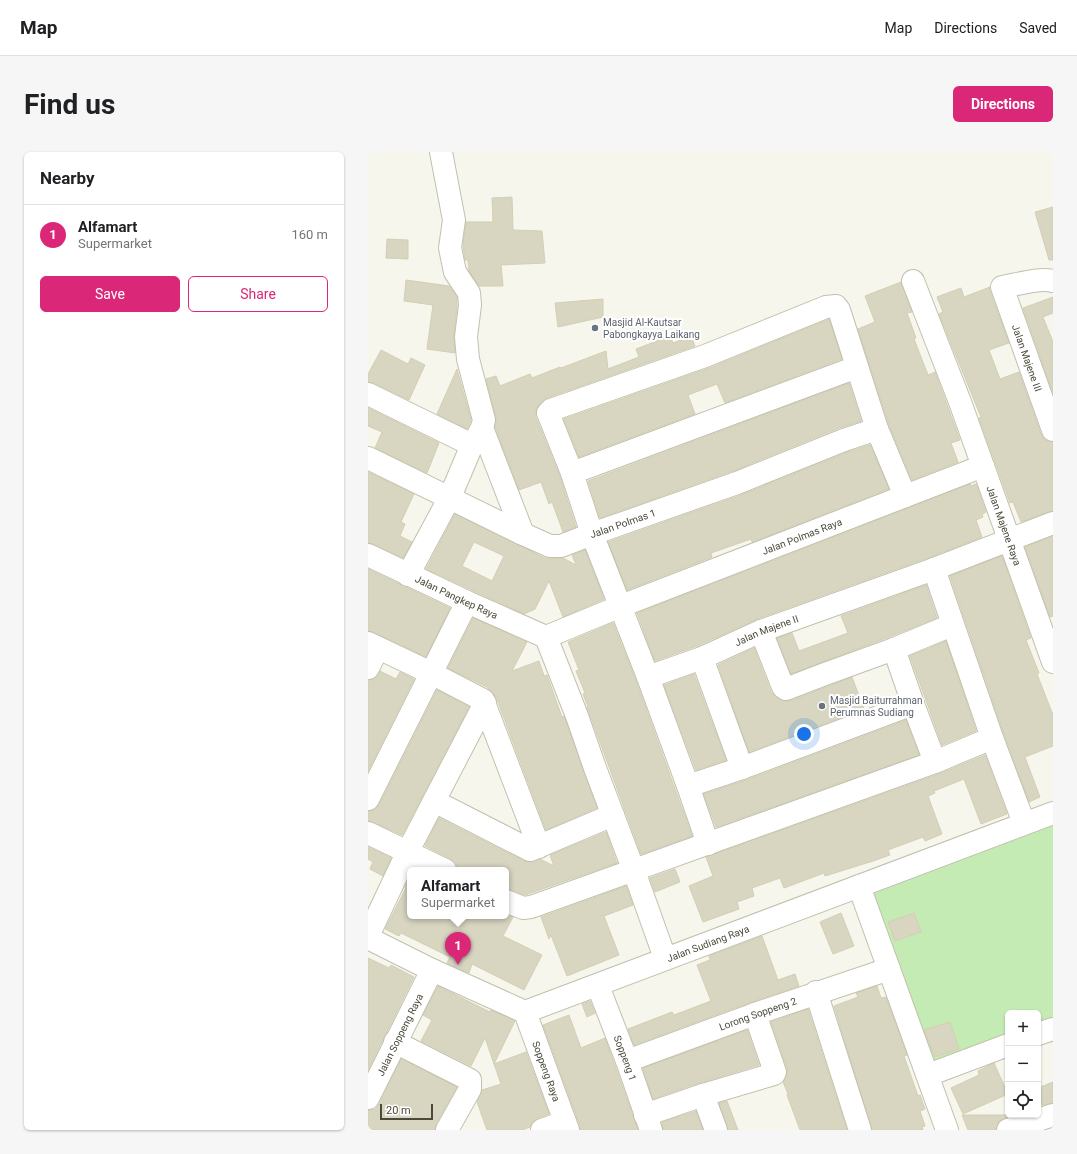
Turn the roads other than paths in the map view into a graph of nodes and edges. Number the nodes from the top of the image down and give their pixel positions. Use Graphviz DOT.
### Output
graph roads {
  1 [pos="441,152"];
  2 [pos="912,281"];
  3 [pos="1053,281"];
  4 [pos="857,367"];
  5 [pos="368,394"];
  6 [pos="877,429"];
  7 [pos="1053,430"];
  8 [pos="477,436"];
  9 [pos="372,460"];
  10 [pos="983,466"];
  11 [pos="572,473"];
  12 [pos="905,496"];
  13 [pos="450,497"];
  14 [pos="1053,523"];
  15 [pos="523,534"];
  16 [pos="592,534"];
  17 [pos="1008,540"];
  18 [pos="368,555"];
  19 [pos="934,569"];
  20 [pos="408,575"];
  21 [pos="467,602"];
  22 [pos="620,606"];
  23 [pos="952,625"];
  24 [pos="761,631"];
  25 [pos="546,637"];
  26 [pos="373,645"];
  27 [pos="894,649"];
  28 [pos="702,658"];
  29 [pos="1053,662"];
  30 [pos="368,668"];
  31 [pos="431,673"];
  32 [pos="648,677"];
  33 [pos="485,703"];
  34 [pos="913,704"];
  35 [pos="992,738"];
  36 [pos="936,762"];
  37 [pos="742,768"];
  38 [pos="688,786"];
  39 [pos="368,799"];
  40 [pos="434,801"];
  41 [pos="1053,812"];
  42 [pos="613,815"];
  43 [pos="1024,823"];
  44 [pos="368,833"];
  45 [pos="708,844"];
  46 [pos="539,847"];
  47 [pos="408,851"];
  48 [pos="439,867"];
  49 [pos="634,871"];
  50 [pos="858,886"];
  51 [pos="509,902"];
  52 [pos="368,937"];
  53 [pos="665,958"];
  54 [pos="888,968"];
  55 [pos="432,970"];
  56 [pos="598,986"];
  57 [pos="816,992"];
  58 [pos="525,1012"];
  59 [pos="755,1014"];
  60 [pos="1053,1028"];
  61 [pos="1041,1033"];
  62 [pos="395,1042"];
  63 [pos="1005,1046"];
  64 [pos="627,1062"];
  65 [pos="928,1075"];
  66 [pos="703,1095"];
  67 [pos="368,1098"];
  68 [pos="1053,1115"];
  69 [pos="648,1123"];
  70 [pos="567,1126"];
  71 [pos="1032,1126"];
  72 [pos="447,1130"];
  73 [pos="542,1130"];
  74 [pos="716,1130"];
  75 [pos="860,1130"];
  76 [pos="947,1130"];
  77 [pos="1008,1130"];
  1 -- 8 [label="street"];
  2 -- 10 [label="street, Jalan Majene Raya"];
  3 -- 7 [label="street, Jalan Majene III"];
  4 -- 6 [label="street"];
  4 -- 11 [label="street"];
  4 -- 11 [label="street"];
  5 -- 8 [label="street"];
  6 -- 12 [label="street"];
  6 -- 16 [label="street, Jalan Polmas 1"];
  8 -- 13 [label="street"];
  8 -- 15 [label="street"];
  9 -- 13 [label="street, Jalan Polmas 1"];
  10 -- 12 [label="street, Jalan Polmas Raya"];
  10 -- 17 [label="street, Jalan Majene Raya"];
  11 -- 16 [label="street"];
  12 -- 22 [label="street, Jalan Polmas Raya"];
  13 -- 15 [label="street, Jalan Polmas 1"];
  13 -- 20 [label="street"];
  14 -- 17 [label="street, Jalan Majene II"];
  15 -- 16 [label="street, Jalan Polmas 1"];
  16 -- 22 [label="street"];
  17 -- 19 [label="street, Jalan Majene II"];
  17 -- 29 [label="street, Jalan Majene Raya"];
  18 -- 20 [label="street, Jalan Pangkep Raya"];
  19 -- 23 [label="street"];
  19 -- 24 [label="street, Jalan Majene II"];
  20 -- 21 [label="street, Jalan Pangkep Raya"];
  21 -- 25 [label="street, Jalan Pangkep Raya"];
  21 -- 31 [label="street"];
  22 -- 25 [label="street, Jalan Polmas Raya"];
  22 -- 32 [label="street"];
  23 -- 27 [label="street"];
  23 -- 35 [label="street"];
  24 -- 27 [label="street"];
  24 -- 28 [label="street, Jalan Majene II"];
  25 -- 42 [label="street"];
  26 -- 30 [label="street"];
  26 -- 31 [label="street"];
  27 -- 34 [label="street"];
  28 -- 32 [label="street, Jalan Majene II"];
  28 -- 37 [label="street"];
  31 -- 33 [label="street"];
  31 -- 39 [label="street"];
  32 -- 38 [label="street"];
  33 -- 40 [label="street"];
  33 -- 46 [label="street"];
  34 -- 36 [label="street"];
  34 -- 37 [label="street"];
  35 -- 36 [label="street"];
  35 -- 43 [label="street"];
  36 -- 45 [label="street"];
  37 -- 38 [label="street"];
  38 -- 45 [label="street"];
  40 -- 46 [label="street"];
  40 -- 47 [label="street"];
  41 -- 43 [label="street, Jalan Sudiang Raya"];
  42 -- 46 [label="street"];
  42 -- 49 [label="street"];
  43 -- 50 [label="street, Jalan Sudiang Raya"];
  44 -- 47 [label="street"];
  45 -- 49 [label="street"];
  47 -- 48 [label="street"];
  47 -- 52 [label="street"];
  49 -- 51 [label="street"];
  49 -- 53 [label="street"];
  50 -- 53 [label="street, Jalan Sudiang Raya"];
  50 -- 54 [label="street"];
  52 -- 55 [label="street"];
  53 -- 56 [label="street, Jalan Sudiang Raya"];
  54 -- 57 [label="street, Lorong Soppeng 2"];
  54 -- 65 [label="street"];
  55 -- 58 [label="street"];
  55 -- 62 [label="street, Jalan Soppeng Raya"];
  56 -- 58 [label="street, Jalan Sudiang Raya"];
  56 -- 64 [label="street, Soppeng 1"];
  57 -- 59 [label="street, Lorong Soppeng 2"];
  57 -- 75 [label="street"];
  58 -- 70 [label="street, Soppeng Raya"];
  59 -- 64 [label="street, Lorong Soppeng 2"];
  59 -- 66 [label="street"];
  60 -- 61 [label="street"];
  62 -- 67 [label="street, Jalan Soppeng Raya"];
  62 -- 72 [label="street"];
  63 -- 65 [label="street"];
  64 -- 69 [label="street, Soppeng 1"];
  65 -- 76 [label="street"];
  66 -- 69 [label="street"];
  66 -- 74 [label="street"];
  68 -- 71 [label="street"];
  70 -- 73 [label="street"];
  71 -- 77 [label="street"];
}
